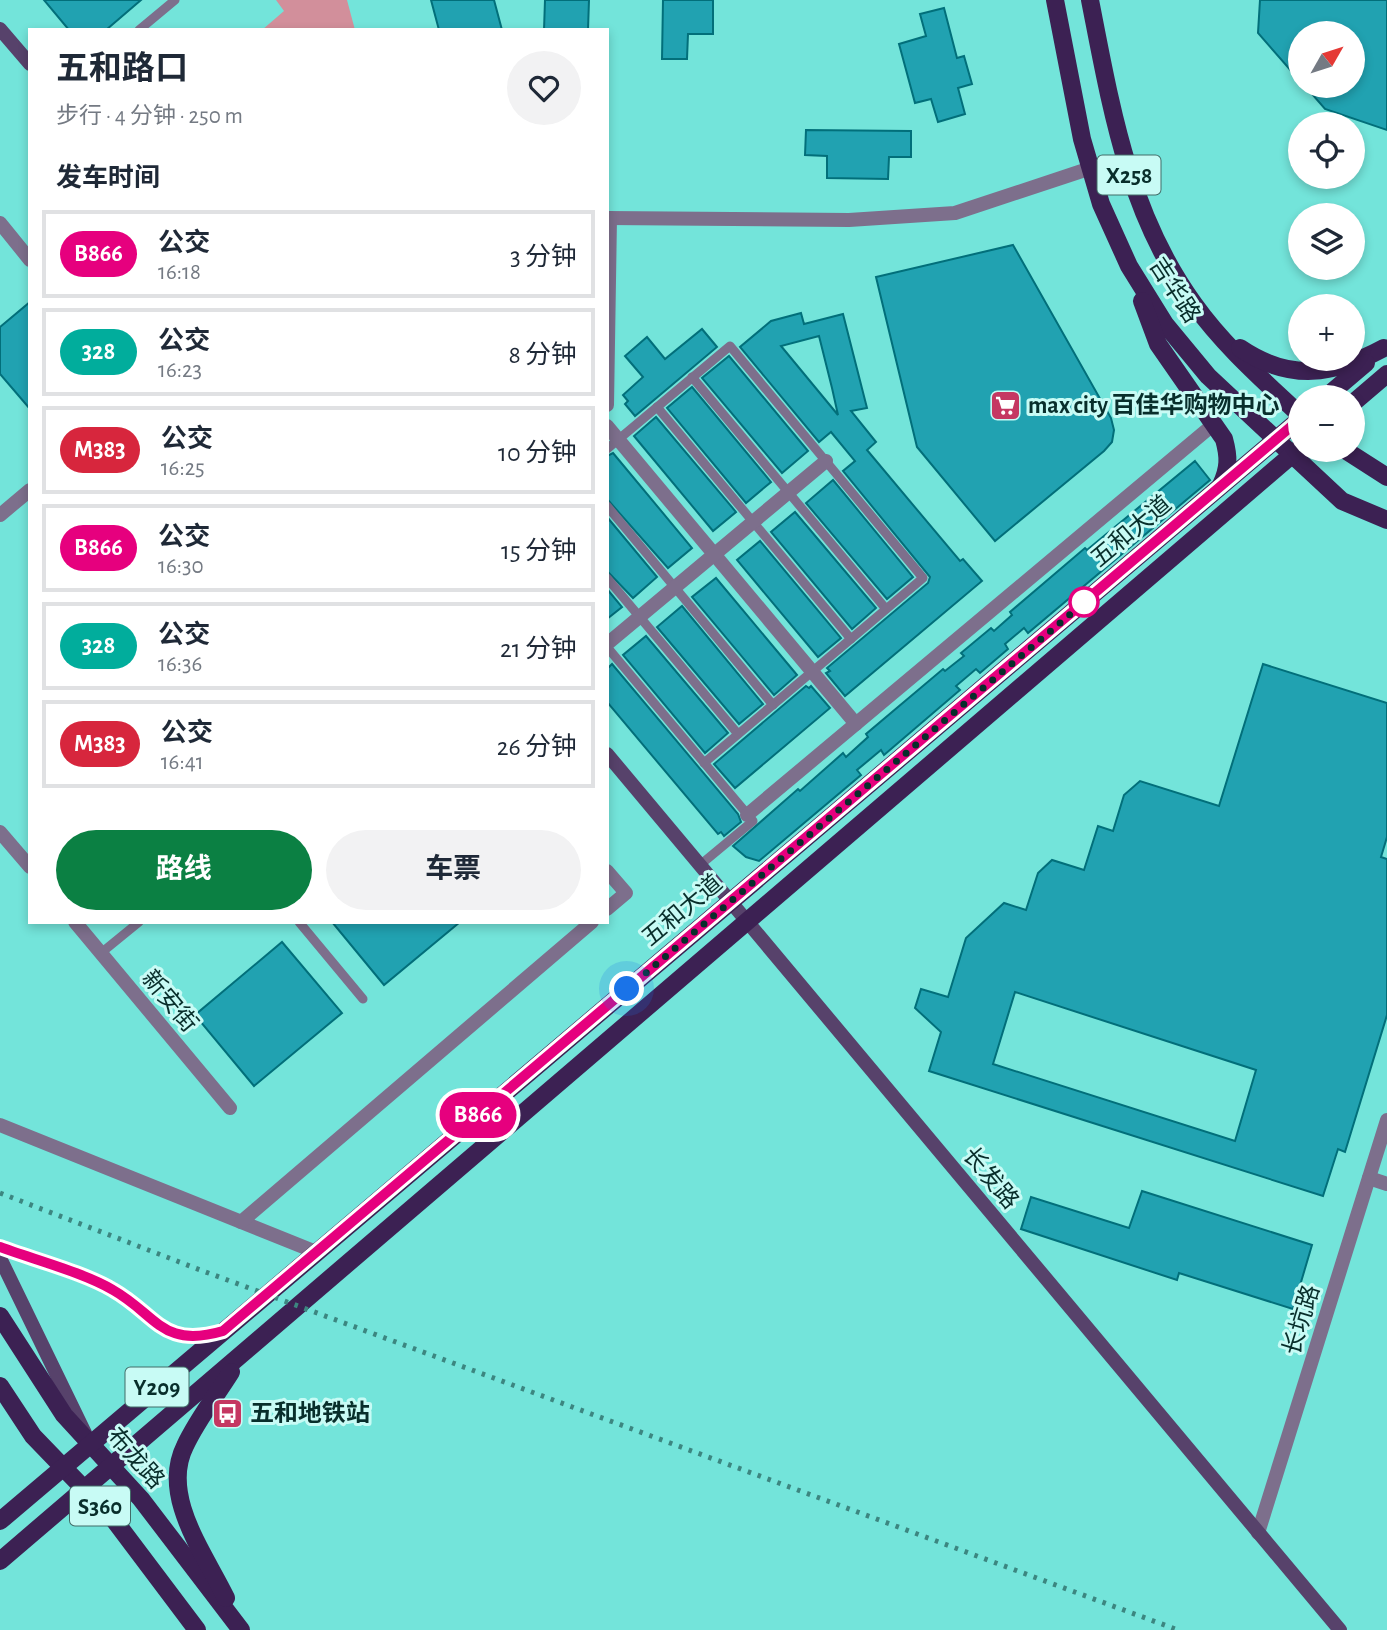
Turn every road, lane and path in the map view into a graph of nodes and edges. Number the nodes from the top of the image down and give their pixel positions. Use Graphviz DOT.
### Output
graph roads {
  1 [pos="1055,0"];
  2 [pos="1090,0"];
  3 [pos="171,1"];
  4 [pos="141,28"];
  5 [pos="0,29"];
  6 [pos="28,62"];
  7 [pos="1091,168"];
  8 [pos="609,218"];
  9 [pos="0,223"];
  10 [pos="28,258"];
  11 [pos="1129,266"];
  12 [pos="1215,330"];
  13 [pos="1386,347"];
  14 [pos="1387,374"];
  15 [pos="692,377"];
  16 [pos="1340,385"];
  17 [pos="1365,393"];
  18 [pos="1288,405"];
  19 [pos="657,407"];
  20 [pos="1214,424"];
  21 [pos="1288,428"];
  22 [pos="1276,440"];
  23 [pos="613,444"];
  24 [pos="1288,447"];
  25 [pos="1288,459"];
  26 [pos="826,461"];
  27 [pos="1305,462"];
  28 [pos="1364,462"];
  29 [pos="1387,477"];
  30 [pos="1219,488"];
  31 [pos="28,492"];
  32 [pos="789,492"];
  33 [pos="609,508"];
  34 [pos="0,515"];
  35 [pos="1387,520"];
  36 [pos="753,522"];
  37 [pos="715,554"];
  38 [pos="609,580"];
  39 [pos="675,587"];
  40 [pos="886,610"];
  41 [pos="639,617"];
  42 [pos="851,639"];
  43 [pos="609,643"];
  44 [pos="609,647"];
  45 [pos="813,671"];
  46 [pos="773,705"];
  47 [pos="856,724"];
  48 [pos="738,734"];
  49 [pos="609,756"];
  50 [pos="704,763"];
  51 [pos="747,814"];
  52 [pos="0,832"];
  53 [pos="28,865"];
  54 [pos="700,865"];
  55 [pos="609,873"];
  56 [pos="731,902"];
  57 [pos="609,907"];
  58 [pos="747,922"];
  59 [pos="77,924"];
  60 [pos="136,924"];
  61 [pos="301,924"];
  62 [pos="590,924"];
  63 [pos="101,953"];
  64 [pos="363,999"];
  65 [pos="230,1108"];
  66 [pos="1387,1120"];
  67 [pos="0,1125"];
  68 [pos="1369,1178"];
  69 [pos="1387,1184"];
  70 [pos="241,1222"];
  71 [pos="0,1247"];
  72 [pos="316,1252"];
  73 [pos="0,1258"];
  74 [pos="0,1316"];
  75 [pos="223,1331"];
  76 [pos="242,1355"];
  77 [pos="0,1386"];
  78 [pos="90,1444"];
  79 [pos="111,1466"];
  80 [pos="63,1467"];
  81 [pos="84,1489"];
  82 [pos="0,1521"];
  83 [pos="1258,1533"];
  84 [pos="0,1561"];
  85 [pos="197,1630"];
  86 [pos="241,1630"];
  87 [pos="1340,1630"];
  1 -- 7 [label="main road, 吉华路 / X258"];
  2 -- 12 [label="main road, 吉华路 / X258"];
  3 -- 4 [label="lane"];
  5 -- 6 [label="street"];
  7 -- 8 [label="street"];
  7 -- 11 [label="main road, 吉华路 / X258"];
  9 -- 10 [label="street"];
  11 -- 20 [label="main road"];
  11 -- 22 [label="main road, 吉华路 / X258"];
  12 -- 13 [label="main road"];
  12 -- 18 [label="main road, 吉华路 / X258"];
  13 -- 16 [label="main road"];
  14 -- 17 [label="main road"];
  15 -- 19 [label="lane"];
  15 -- 26 [label="lane"];
  15 -- 32 [label="lane"];
  19 -- 23 [label="lane"];
  19 -- 36 [label="lane"];
  20 -- 30 [label="main road"];
  20 -- 47 [label="street"];
  21 -- 22 [label="main road, 五和大道"];
  22 -- 24 [label="main road, 吉华路 / X258"];
  22 -- 30 [label="main road, 五和大道 / Y209"];
  23 -- 37 [label="street"];
  25 -- 58 [label="main road, 五和大道 / Y209"];
  26 -- 32 [label="street"];
  26 -- 40 [label="lane"];
  27 -- 35 [label="main road, 吉华路 / X258"];
  28 -- 29 [label="main road"];
  30 -- 56 [label="main road, 五和大道 / Y209"];
  31 -- 34 [label="street"];
  32 -- 36 [label="street"];
  32 -- 40 [label="lane"];
  33 -- 39 [label="lane"];
  36 -- 37 [label="street"];
  36 -- 42 [label="lane"];
  37 -- 39 [label="street"];
  37 -- 45 [label="street"];
  38 -- 41 [label="lane"];
  39 -- 41 [label="street"];
  39 -- 46 [label="lane"];
  40 -- 42 [label="lane"];
  41 -- 43 [label="street"];
  41 -- 48 [label="lane"];
  42 -- 45 [label="lane"];
  44 -- 50 [label="lane"];
  45 -- 46 [label="lane"];
  45 -- 47 [label="street"];
  46 -- 48 [label="lane"];
  47 -- 51 [label="street"];
  48 -- 50 [label="lane"];
  49 -- 54 [label="street, 长发路"];
  50 -- 51 [label="lane"];
  51 -- 54 [label="lane"];
  52 -- 53 [label="street"];
  54 -- 56 [label="street, 长发路"];
  55 -- 57 [label="street"];
  56 -- 58 [label="street, 长发路"];
  56 -- 72 [label="main road, 五和大道 / Y209"];
  58 -- 76 [label="main road, 五和大道 / Y209"];
  58 -- 83 [label="street, 长发路"];
  59 -- 63 [label="street, 新安街"];
  60 -- 63 [label="lane"];
  61 -- 64 [label="lane"];
  62 -- 70 [label="street"];
  63 -- 65 [label="street, 新安街"];
  66 -- 68 [label="street, 长坑路"];
  67 -- 70 [label="street"];
  68 -- 69 [label="street"];
  68 -- 83 [label="street, 长坑路"];
  70 -- 72 [label="street"];
  71 -- 75 [label="street"];
  72 -- 75 [label="main road, 五和大道 / Y209"];
  73 -- 78 [label="street"];
  74 -- 78 [label="main road, 布龙路 / S360"];
  75 -- 78 [label="main road, 五和大道 / Y209"];
  76 -- 79 [label="main road, 五和大道 / Y209"];
  76 -- 86 [label="main road"];
  77 -- 80 [label="main road, S360"];
  78 -- 79 [label="main road, 布龙路 / S360"];
  78 -- 80 [label="main road, 五和大道 / Y209"];
  79 -- 81 [label="main road, 五和大道 / Y209"];
  79 -- 86 [label="main road, 布龙路 / S360"];
  80 -- 81 [label="main road, S360"];
  80 -- 82 [label="main road, 五和大道 / Y209"];
  81 -- 84 [label="main road, 五和大道 / Y209"];
  81 -- 85 [label="main road, S360"];
  83 -- 87 [label="street, 长发路"];
}
